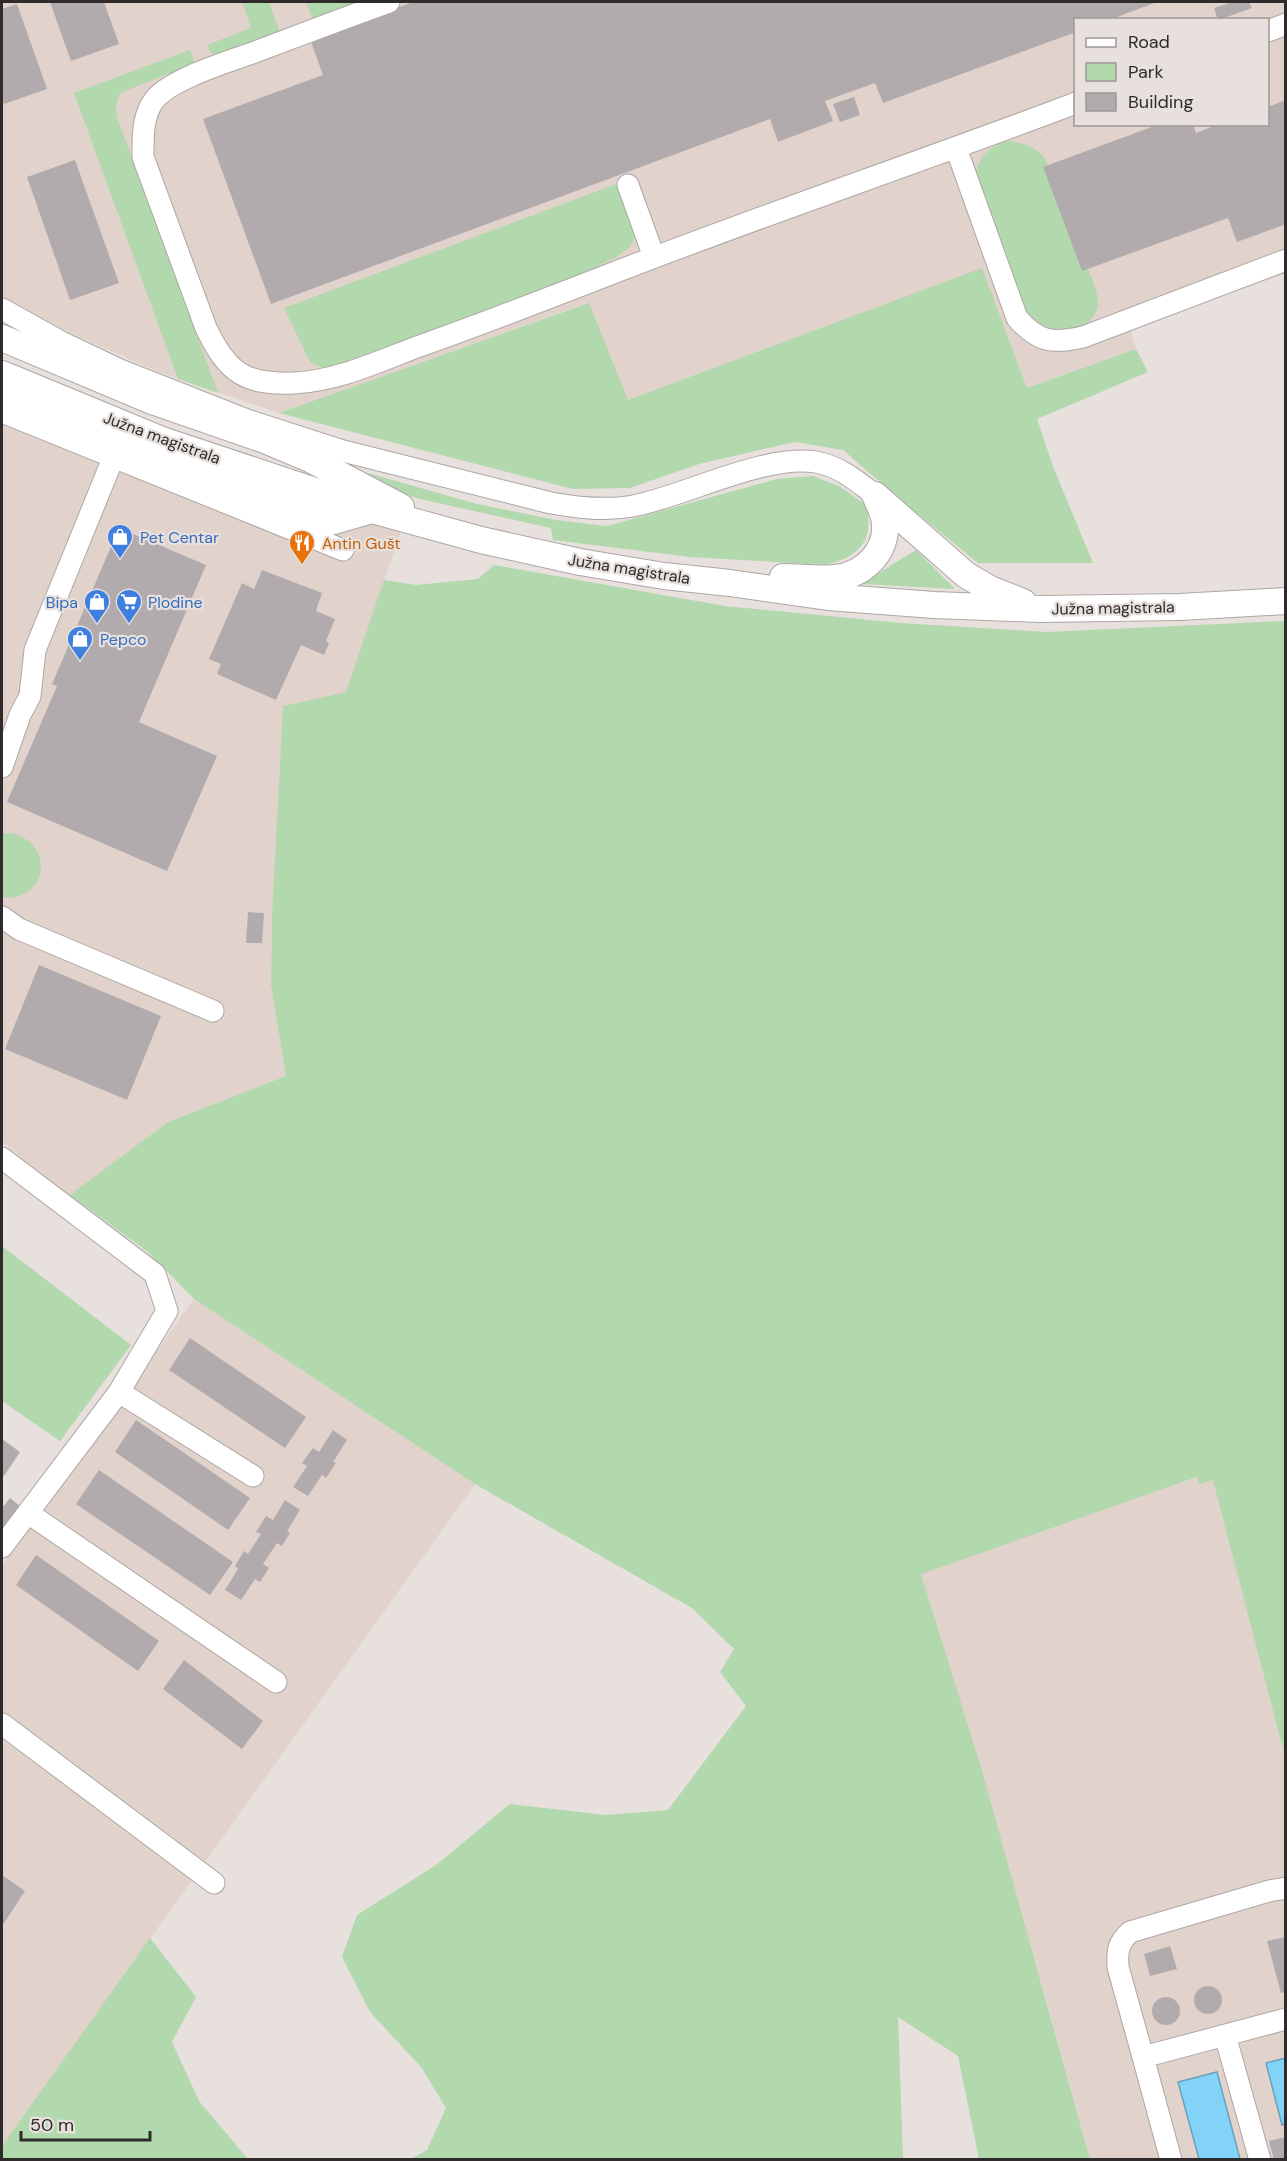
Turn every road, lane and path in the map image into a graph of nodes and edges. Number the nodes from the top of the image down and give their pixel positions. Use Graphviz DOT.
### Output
graph roads {
  1 [pos="389,2"];
  2 [pos="1286,24"];
  3 [pos="1269,31"];
  4 [pos="1074,104"];
  5 [pos="957,148"];
  6 [pos="628,185"];
  7 [pos="654,257"];
  8 [pos="1286,260"];
  9 [pos="2,309"];
  10 [pos="2,338"];
  11 [pos="2,374"];
  12 [pos="2,397"];
  13 [pos="2,412"];
  14 [pos="114,456"];
  15 [pos="875,495"];
  16 [pos="372,510"];
  17 [pos="467,536"];
  18 [pos="343,550"];
  19 [pos="730,583"];
  20 [pos="1286,601"];
  21 [pos="1040,609"];
  22 [pos="11,712"];
  23 [pos="2,767"];
  24 [pos="2,917"];
  25 [pos="213,1011"];
  26 [pos="2,1158"];
  27 [pos="119,1392"];
  28 [pos="253,1476"];
  29 [pos="28,1513"];
  30 [pos="2,1547"];
  31 [pos="276,1682"];
  32 [pos="2,1724"];
  33 [pos="214,1883"];
  34 [pos="1286,1888"];
  35 [pos="1286,2019"];
  36 [pos="1225,2035"];
  37 [pos="1143,2057"];
  38 [pos="1171,2160"];
  39 [pos="1260,2160"];
  1 -- 7 [label="street"];
  2 -- 3 [label="street"];
  4 -- 5 [label="street"];
  5 -- 7 [label="street"];
  5 -- 8 [label="street"];
  6 -- 7 [label="street"];
  9 -- 15 [label="street"];
  10 -- 17 [label="main road"];
  11 -- 16 [label="main road, Južna magistrala"];
  12 -- 16 [label="main road"];
  13 -- 14 [label="street"];
  14 -- 18 [label="street"];
  14 -- 22 [label="street"];
  15 -- 19 [label="main road"];
  15 -- 21 [label="main road"];
  16 -- 17 [label="main road, Južna magistrala"];
  17 -- 19 [label="main road, Južna magistrala"];
  19 -- 21 [label="main road, Južna magistrala"];
  20 -- 21 [label="main road, Južna magistrala"];
  22 -- 23 [label="street"];
  24 -- 25 [label="street"];
  26 -- 27 [label="street"];
  27 -- 28 [label="street"];
  27 -- 29 [label="street"];
  29 -- 30 [label="street"];
  29 -- 31 [label="street"];
  32 -- 33 [label="street"];
  34 -- 37 [label="street"];
  35 -- 36 [label="street"];
  36 -- 37 [label="street"];
  36 -- 39 [label="street"];
  37 -- 38 [label="street"];
}
